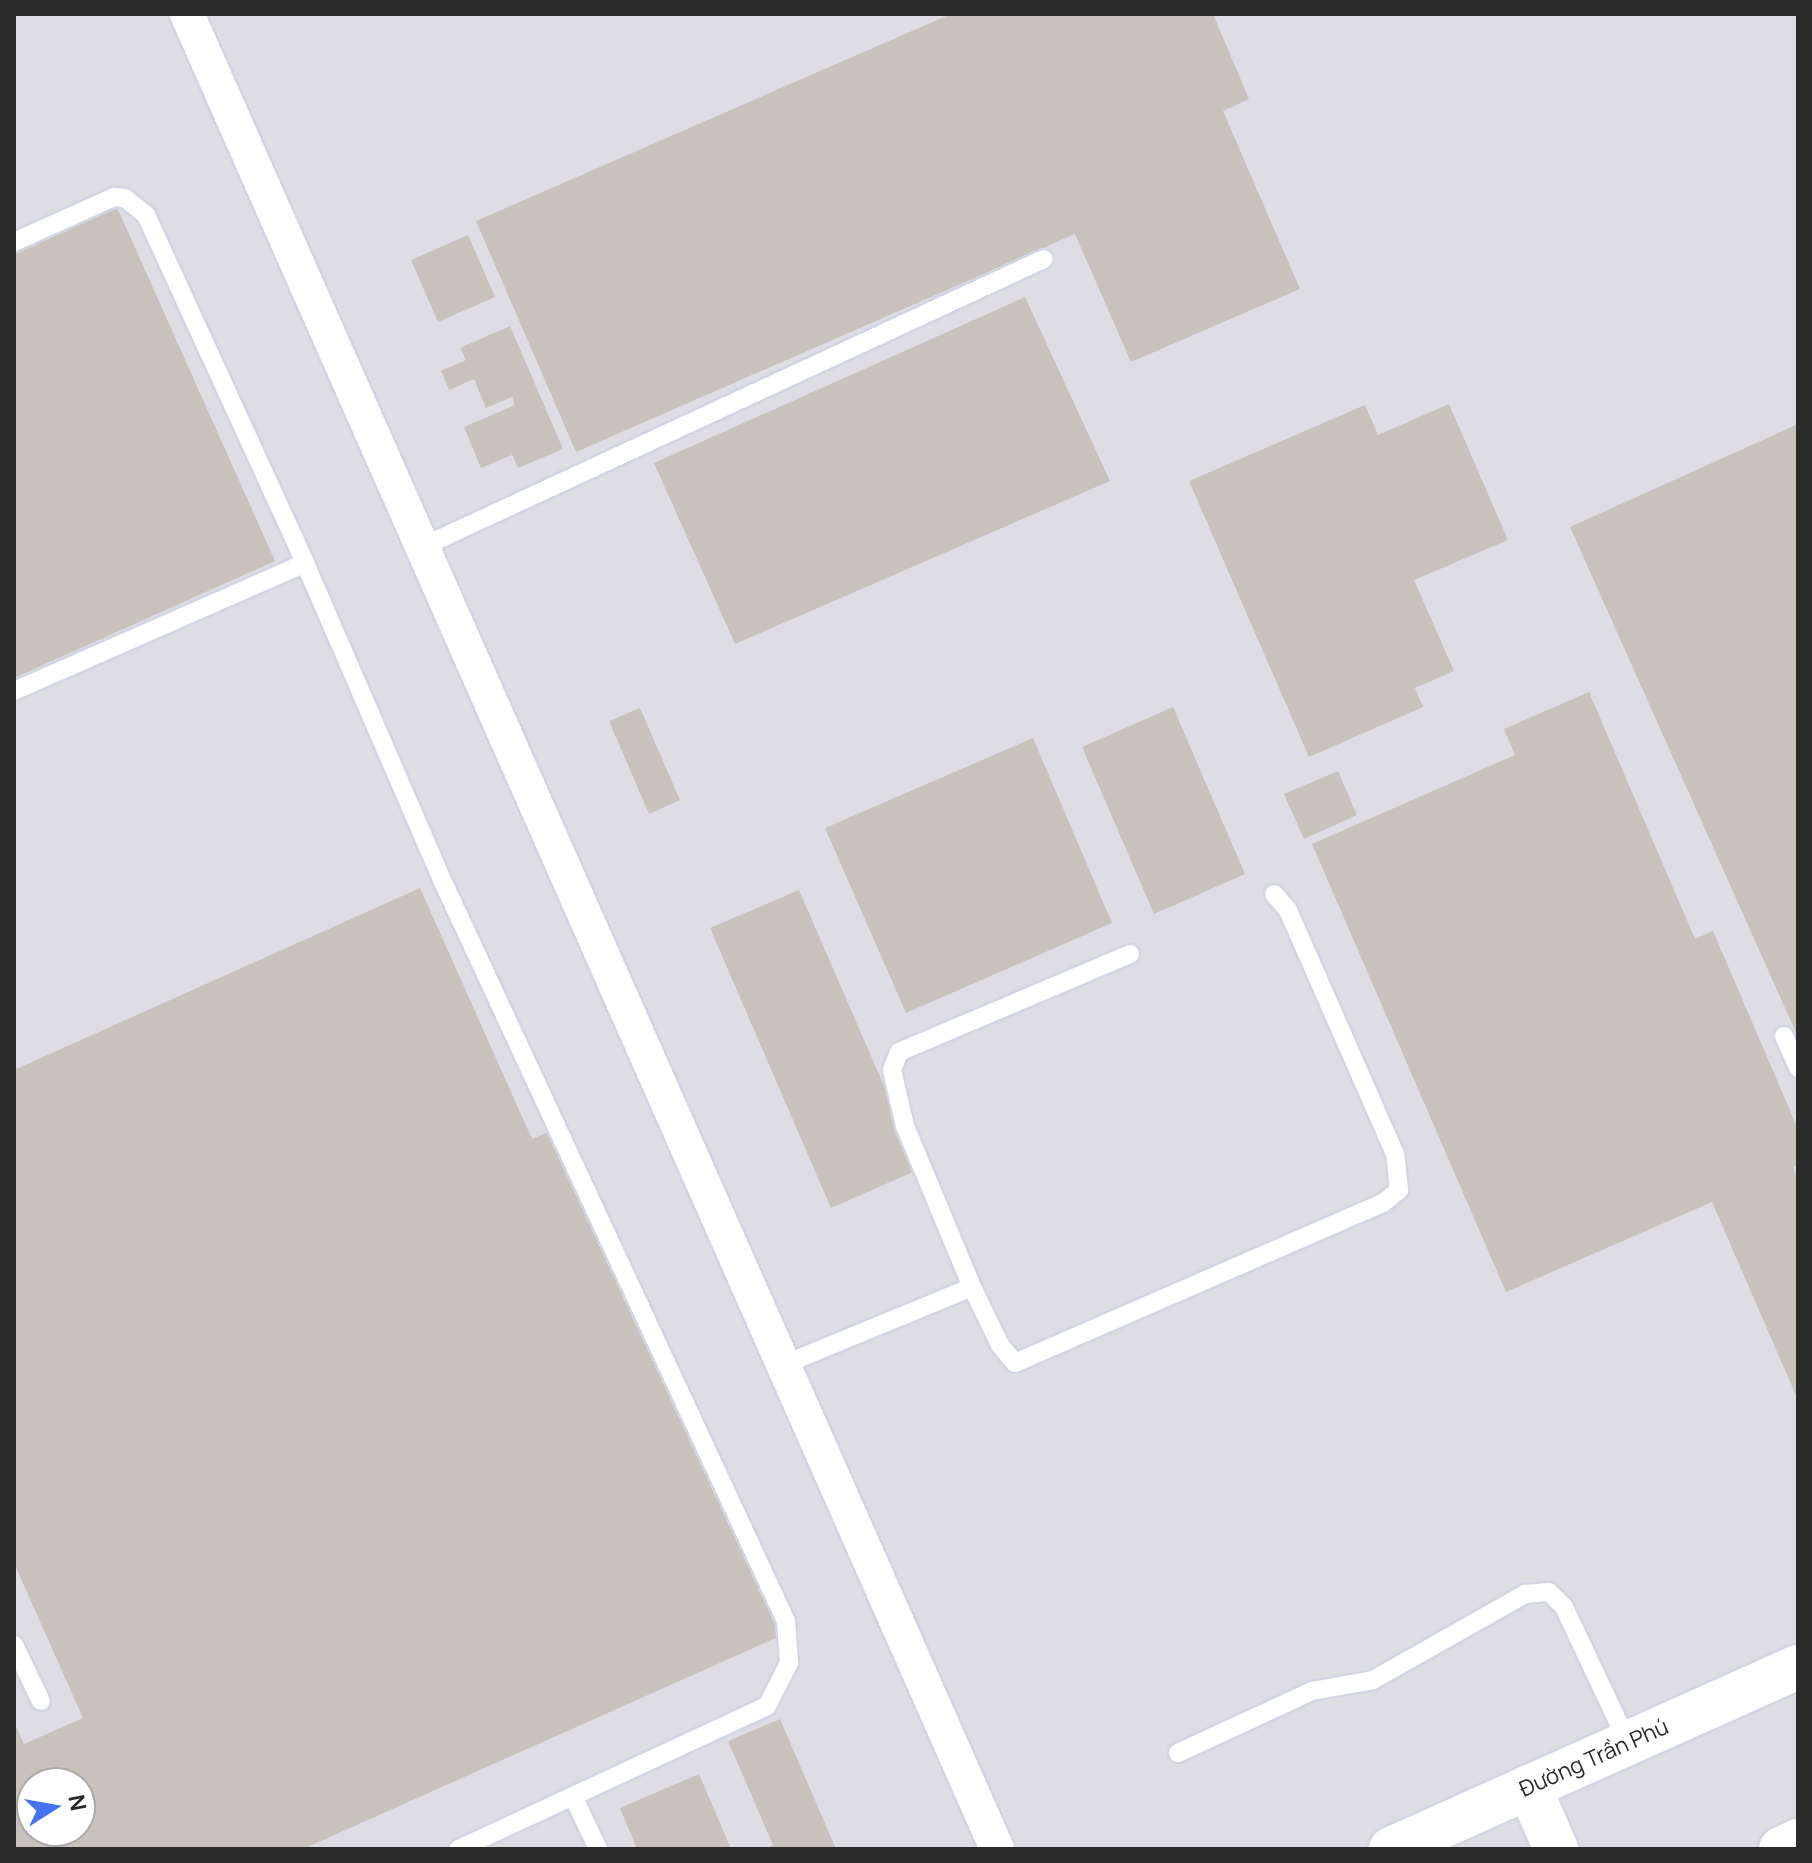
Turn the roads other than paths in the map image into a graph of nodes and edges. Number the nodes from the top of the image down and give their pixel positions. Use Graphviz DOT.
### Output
graph roads {
  1 [pos="187,14"];
  2 [pos="14,242"];
  3 [pos="1044,259"];
  4 [pos="422,547"];
  5 [pos="305,563"];
  6 [pos="14,691"];
  7 [pos="1274,894"];
  8 [pos="1130,954"];
  9 [pos="1784,1036"];
  10 [pos="1798,1068"];
  11 [pos="972,1287"];
  12 [pos="783,1365"];
  13 [pos="14,1645"];
  14 [pos="1798,1667"];
  15 [pos="41,1701"];
  16 [pos="1628,1743"];
  17 [pos="1178,1753"];
  18 [pos="1529,1787"];
  19 [pos="573,1796"];
  20 [pos="1798,1841"];
  21 [pos="459,1849"];
  22 [pos="598,1849"];
  23 [pos="997,1849"];
  24 [pos="1391,1849"];
  25 [pos="1556,1849"];
  26 [pos="1781,1849"];
  1 -- 4 [label="street"];
  2 -- 5 [label="lane"];
  3 -- 4 [label="lane"];
  4 -- 12 [label="street"];
  5 -- 6 [label="lane"];
  5 -- 19 [label="lane"];
  7 -- 11 [label="lane"];
  8 -- 11 [label="lane"];
  9 -- 10 [label="lane"];
  11 -- 12 [label="lane"];
  12 -- 23 [label="street"];
  13 -- 15 [label="lane"];
  14 -- 16 [label="main road, Đường Trần Phú"];
  16 -- 17 [label="lane"];
  16 -- 18 [label="main road, Đường Trần Phú"];
  18 -- 24 [label="main road, Đường Trần Phú"];
  18 -- 25 [label="main road"];
  19 -- 21 [label="lane"];
  19 -- 22 [label="lane"];
  20 -- 26 [label="main road"];
}
